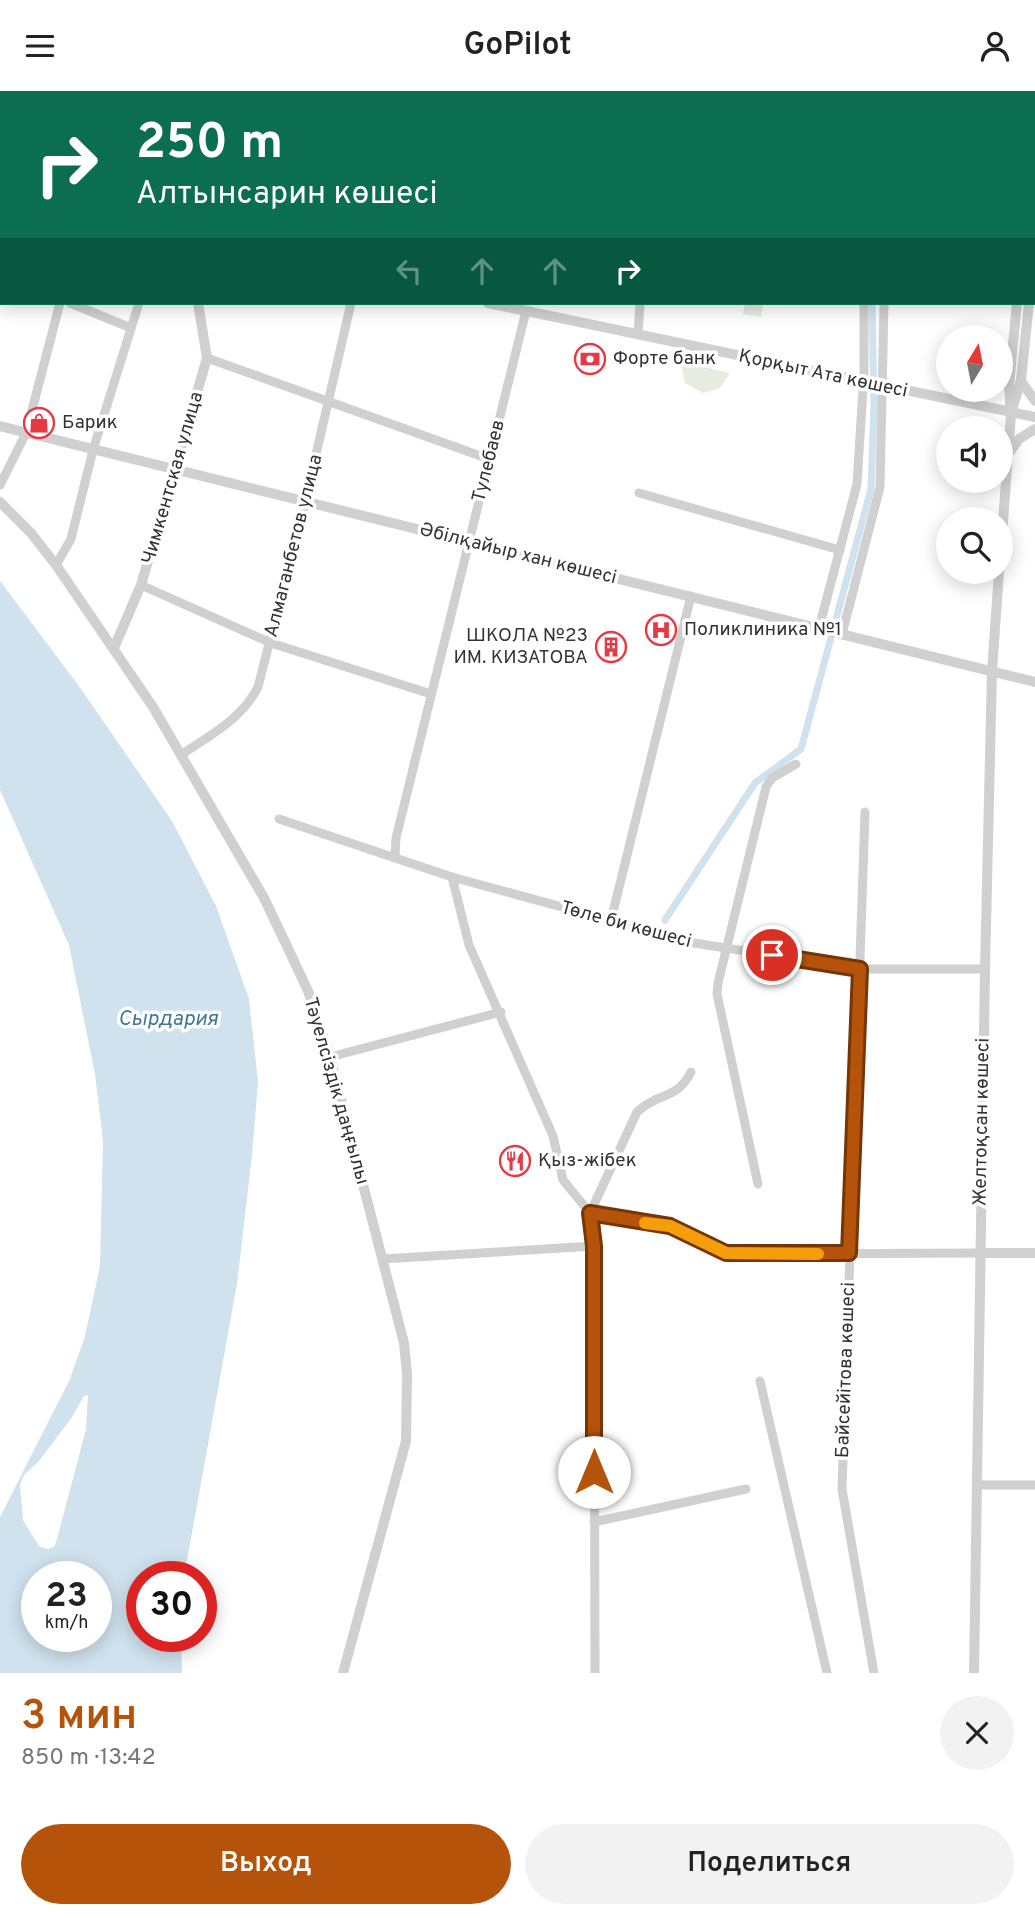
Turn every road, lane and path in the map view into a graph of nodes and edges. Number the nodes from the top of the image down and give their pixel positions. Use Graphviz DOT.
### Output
graph roads {
  1 [pos="59,305"];
  2 [pos="75,305"];
  3 [pos="138,305"];
  4 [pos="198,305"];
  5 [pos="351,305"];
  6 [pos="498,305"];
  7 [pos="640,305"];
  8 [pos="864,305"];
  9 [pos="884,305"];
  10 [pos="1017,305"];
  11 [pos="1029,305"];
  12 [pos="526,311"];
  13 [pos="131,328"];
  14 [pos="638,335"];
  15 [pos="207,358"];
  16 [pos="1021,380"];
  17 [pos="864,383"];
  18 [pos="884,388"];
  19 [pos="329,400"];
  20 [pos="1035,401"];
  21 [pos="1011,414"];
  22 [pos="1035,417"];
  23 [pos="0,426"];
  24 [pos="1035,429"];
  25 [pos="26,433"];
  26 [pos="1013,448"];
  27 [pos="93,450"];
  28 [pos="489,459"];
  29 [pos="176,470"];
  30 [pos="0,485"];
  31 [pos="639,493"];
  32 [pos="0,502"];
  33 [pos="305,502"];
  34 [pos="469,542"];
  35 [pos="840,550"];
  36 [pos="56,565"];
  37 [pos="998,584"];
  38 [pos="141,585"];
  39 [pos="691,596"];
  40 [pos="819,628"];
  41 [pos="842,633"];
  42 [pos="271,643"];
  43 [pos="114,648"];
  44 [pos="992,671"];
  45 [pos="1035,682"];
  46 [pos="431,694"];
  47 [pos="181,755"];
  48 [pos="796,764"];
  49 [pos="865,812"];
  50 [pos="279,819"];
  51 [pos="395,856"];
  52 [pos="452,877"];
  53 [pos="611,920"];
  54 [pos="727,948"];
  55 [pos="985,968"];
  56 [pos="860,969"];
  57 [pos="501,1012"];
  58 [pos="330,1057"];
  59 [pos="691,1072"];
  60 [pos="758,1184"];
  61 [pos="590,1213"];
  62 [pos="594,1246"];
  63 [pos="849,1253"];
  64 [pos="981,1253"];
  65 [pos="1035,1253"];
  66 [pos="383,1259"];
  67 [pos="760,1381"];
  68 [pos="977,1485"];
  69 [pos="1035,1485"];
  70 [pos="746,1489"];
  71 [pos="594,1522"];
  72 [pos="343,1673"];
  73 [pos="596,1673"];
  74 [pos="827,1673"];
  75 [pos="874,1673"];
  76 [pos="974,1673"];
  1 -- 25 [label="street"];
  2 -- 13 [label="street"];
  3 -- 13 [label="street"];
  4 -- 15 [label="street, Чимкентская улица"];
  5 -- 19 [label="street, Алмаганбетов улица"];
  6 -- 12 [label="street, Қорқыт Ата көшесі"];
  7 -- 14 [label="street"];
  8 -- 17 [label="street"];
  9 -- 18 [label="street"];
  10 -- 21 [label="street"];
  11 -- 16 [label="street"];
  12 -- 14 [label="street, Қорқыт Ата көшесі"];
  12 -- 28 [label="street, Тулебаев"];
  13 -- 27 [label="street"];
  14 -- 17 [label="street, Қорқыт Ата көшесі"];
  15 -- 19 [label="street"];
  15 -- 29 [label="street, Чимкентская улица"];
  16 -- 20 [label="street"];
  16 -- 21 [label="street"];
  17 -- 18 [label="street, Қорқыт Ата көшесі"];
  17 -- 35 [label="street"];
  18 -- 21 [label="street, Қорқыт Ата көшесі"];
  18 -- 41 [label="street"];
  19 -- 28 [label="street"];
  19 -- 33 [label="street, Алмаганбетов улица"];
  21 -- 22 [label="street, Қорқыт Ата көшесі"];
  23 -- 25 [label="street, Әбілқайыр хан көшесі"];
  24 -- 26 [label="street"];
  25 -- 27 [label="street, Әбілқайыр хан көшесі"];
  25 -- 30 [label="street"];
  27 -- 29 [label="street, Әбілқайыр хан көшесі"];
  27 -- 36 [label="street"];
  28 -- 34 [label="street, Тулебаев"];
  29 -- 33 [label="street, Әбілқайыр хан көшесі"];
  29 -- 38 [label="street, Чимкентская улица"];
  31 -- 35 [label="street"];
  32 -- 36 [label="street, Тәуелсіздік даңғылы"];
  33 -- 34 [label="street, Әбілқайыр хан көшесі"];
  33 -- 42 [label="street, Алмаганбетов улица"];
  34 -- 39 [label="street, Әбілқайыр хан көшесі"];
  34 -- 46 [label="street, Тулебаев"];
  35 -- 40 [label="street"];
  36 -- 43 [label="street, Тәуелсіздік даңғылы"];
  37 -- 44 [label="street, Желтоқсан көшесі"];
  38 -- 42 [label="street"];
  38 -- 43 [label="street, Чимкентская улица"];
  39 -- 40 [label="street, Әбілқайыр хан көшесі"];
  39 -- 53 [label="street"];
  40 -- 41 [label="street, Әбілқайыр хан көшесі"];
  41 -- 44 [label="street, Әбілқайыр хан көшесі"];
  42 -- 46 [label="street"];
  42 -- 47 [label="street, Алмаганбетов улица"];
  43 -- 47 [label="street, Тәуелсіздік даңғылы"];
  44 -- 45 [label="street, Әбілқайыр хан көшесі"];
  44 -- 55 [label="street, Желтоқсан көшесі"];
  46 -- 51 [label="street, Тулебаев"];
  47 -- 58 [label="street, Тәуелсіздік даңғылы"];
  48 -- 54 [label="street"];
  49 -- 56 [label="street, Байсейітова көшесі"];
  50 -- 51 [label="street, Төле би көшесі"];
  51 -- 52 [label="street, Төле би көшесі"];
  52 -- 53 [label="street, Төле би көшесі"];
  52 -- 57 [label="street"];
  53 -- 54 [label="street, Төле би көшесі"];
  54 -- 56 [label="street, Төле би көшесі"];
  54 -- 60 [label="street"];
  55 -- 56 [label="street, Төле би көшесі"];
  55 -- 64 [label="street, Желтоқсан көшесі"];
  56 -- 63 [label="street, Байсейітова көшесі"];
  57 -- 58 [label="street"];
  57 -- 61 [label="street"];
  58 -- 66 [label="street, Тәуелсіздік даңғылы"];
  59 -- 61 [label="street"];
  61 -- 62 [label="street"];
  61 -- 63 [label="street"];
  62 -- 66 [label="street"];
  62 -- 71 [label="street"];
  63 -- 64 [label="street"];
  63 -- 75 [label="street, Байсейітова көшесі"];
  64 -- 65 [label="street"];
  64 -- 68 [label="street, Желтоқсан көшесі"];
  66 -- 72 [label="street, Тәуелсіздік даңғылы"];
  67 -- 74 [label="street"];
  68 -- 69 [label="street"];
  68 -- 76 [label="street, Желтоқсан көшесі"];
  70 -- 71 [label="street"];
  71 -- 73 [label="street"];
}
